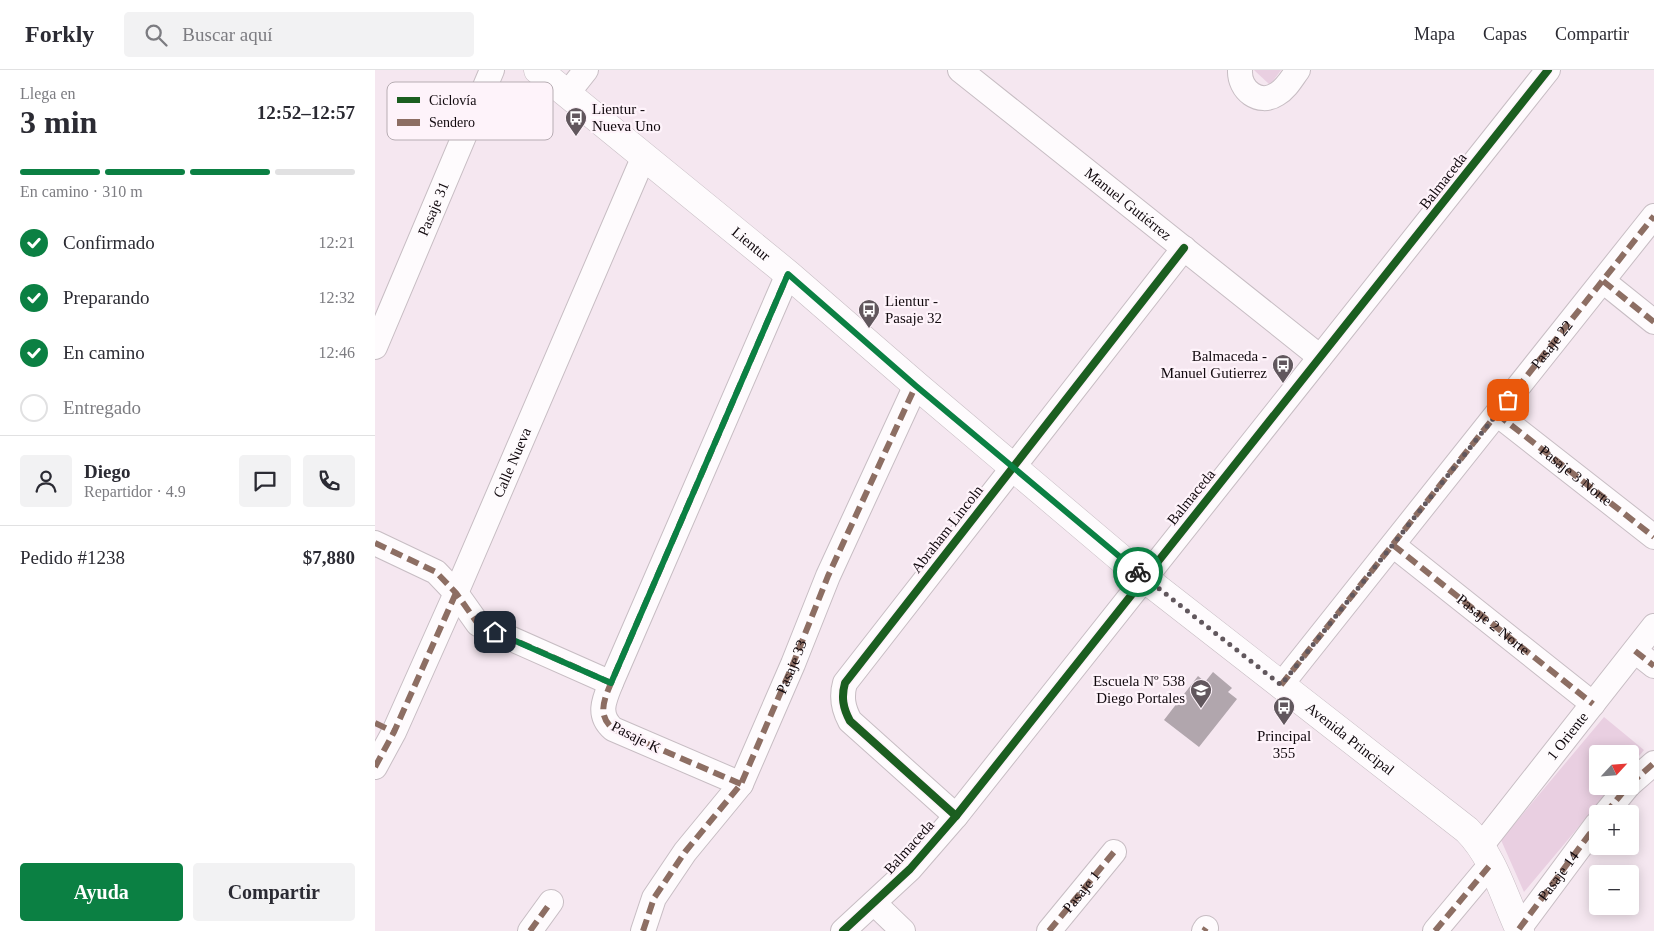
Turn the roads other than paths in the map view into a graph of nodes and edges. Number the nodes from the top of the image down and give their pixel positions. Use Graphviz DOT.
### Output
graph roads {
  1 [pos="492,70"];
  2 [pos="538,70"];
  3 [pos="586,70"];
  4 [pos="960,70"];
  5 [pos="1240,70"];
  6 [pos="1298,70"];
  7 [pos="1548,70"];
  8 [pos="487,82"];
  9 [pos="552,82"];
  10 [pos="553,82"];
  11 [pos="567,94"];
  12 [pos="462,140"];
  13 [pos="645,156"];
  14 [pos="1654,216"];
  15 [pos="1184,248"];
  16 [pos="788,274"];
  17 [pos="1603,281"];
  18 [pos="1654,322"];
  19 [pos="375,347"];
  20 [pos="1320,357"];
  21 [pos="916,386"];
  22 [pos="1497,414"];
  23 [pos="1012,467"];
  24 [pos="1654,537"];
  25 [pos="375,543"];
  26 [pos="1393,545"];
  27 [pos="1144,578"];
  28 [pos="456,593"];
  29 [pos="1654,626"];
  30 [pos="1635,651"];
  31 [pos="1654,666"];
  32 [pos="611,683"];
  33 [pos="1281,685"];
  34 [pos="1593,704"];
  35 [pos="384,727"];
  36 [pos="1654,763"];
  37 [pos="375,768"];
  38 [pos="1639,776"];
  39 [pos="741,784"];
  40 [pos="1621,795"];
  41 [pos="1612,805"];
  42 [pos="956,816"];
  43 [pos="1589,835"];
  44 [pos="1114,852"];
  45 [pos="1486,855"];
  46 [pos="551,902"];
  47 [pos="874,904"];
  48 [pos="1519,930"];
  49 [pos="530,931"];
  50 [pos="643,931"];
  51 [pos="843,931"];
  52 [pos="903,931"];
  53 [pos="1049,931"];
  54 [pos="1435,931"];
  1 -- 8 [label="street, Pasaje 31"];
  2 -- 9 [label="main road, Lientur"];
  3 -- 11 [label="street"];
  4 -- 15 [label="street, Manuel Gutiérrez"];
  5 -- 6 [label="street"];
  7 -- 20 [label="street, Balmaceda"];
  10 -- 11 [label="main road, Lientur"];
  11 -- 13 [label="main road, Lientur"];
  12 -- 19 [label="street, Pasaje 31"];
  13 -- 16 [label="main road, Lientur"];
  13 -- 28 [label="street, Calle Nueva"];
  14 -- 17 [label="street, Pasaje 22"];
  15 -- 20 [label="street, Manuel Gutiérrez"];
  15 -- 23 [label="street, Abraham Lincoln"];
  16 -- 21 [label="main road, Lientur"];
  16 -- 32 [label="street, Pasaje K"];
  17 -- 18 [label="street"];
  17 -- 22 [label="street, Pasaje 22"];
  20 -- 27 [label="street, Balmaceda"];
  21 -- 23 [label="main road, Lientur"];
  21 -- 39 [label="street, Pasaje 33"];
  22 -- 24 [label="street, Pasaje 3 Norte"];
  22 -- 26 [label="street, Pasaje 22"];
  23 -- 27 [label="main road, Lientur"];
  23 -- 42 [label="street, Abraham Lincoln"];
  25 -- 28 [label="street"];
  26 -- 33 [label="street, Pasaje 22"];
  26 -- 34 [label="street, Pasaje 2 Norte"];
  27 -- 33 [label="main road, Avenida Principal"];
  27 -- 42 [label="street, Balmaceda"];
  28 -- 32 [label="street"];
  28 -- 35 [label="street, Calle Nueva"];
  29 -- 30 [label="street, 1 Oriente"];
  30 -- 31 [label="street"];
  30 -- 34 [label="street, 1 Oriente"];
  32 -- 39 [label="street, Pasaje K"];
  33 -- 45 [label="main road, Avenida Principal"];
  34 -- 45 [label="street, 1 Oriente"];
  35 -- 37 [label="street, Calle Nueva"];
  36 -- 38 [label="street"];
  39 -- 50 [label="street, Pasaje 33"];
  40 -- 41 [label="street"];
  42 -- 47 [label="street, Balmaceda"];
  43 -- 48 [label="street, Pasaje 14"];
  44 -- 53 [label="street, Pasaje 1"];
  45 -- 48 [label="main road, Avenida Principal"];
  45 -- 54 [label="street, 1 Oriente"];
  46 -- 49 [label="street"];
  47 -- 51 [label="street, Balmaceda"];
  47 -- 52 [label="street"];
}
